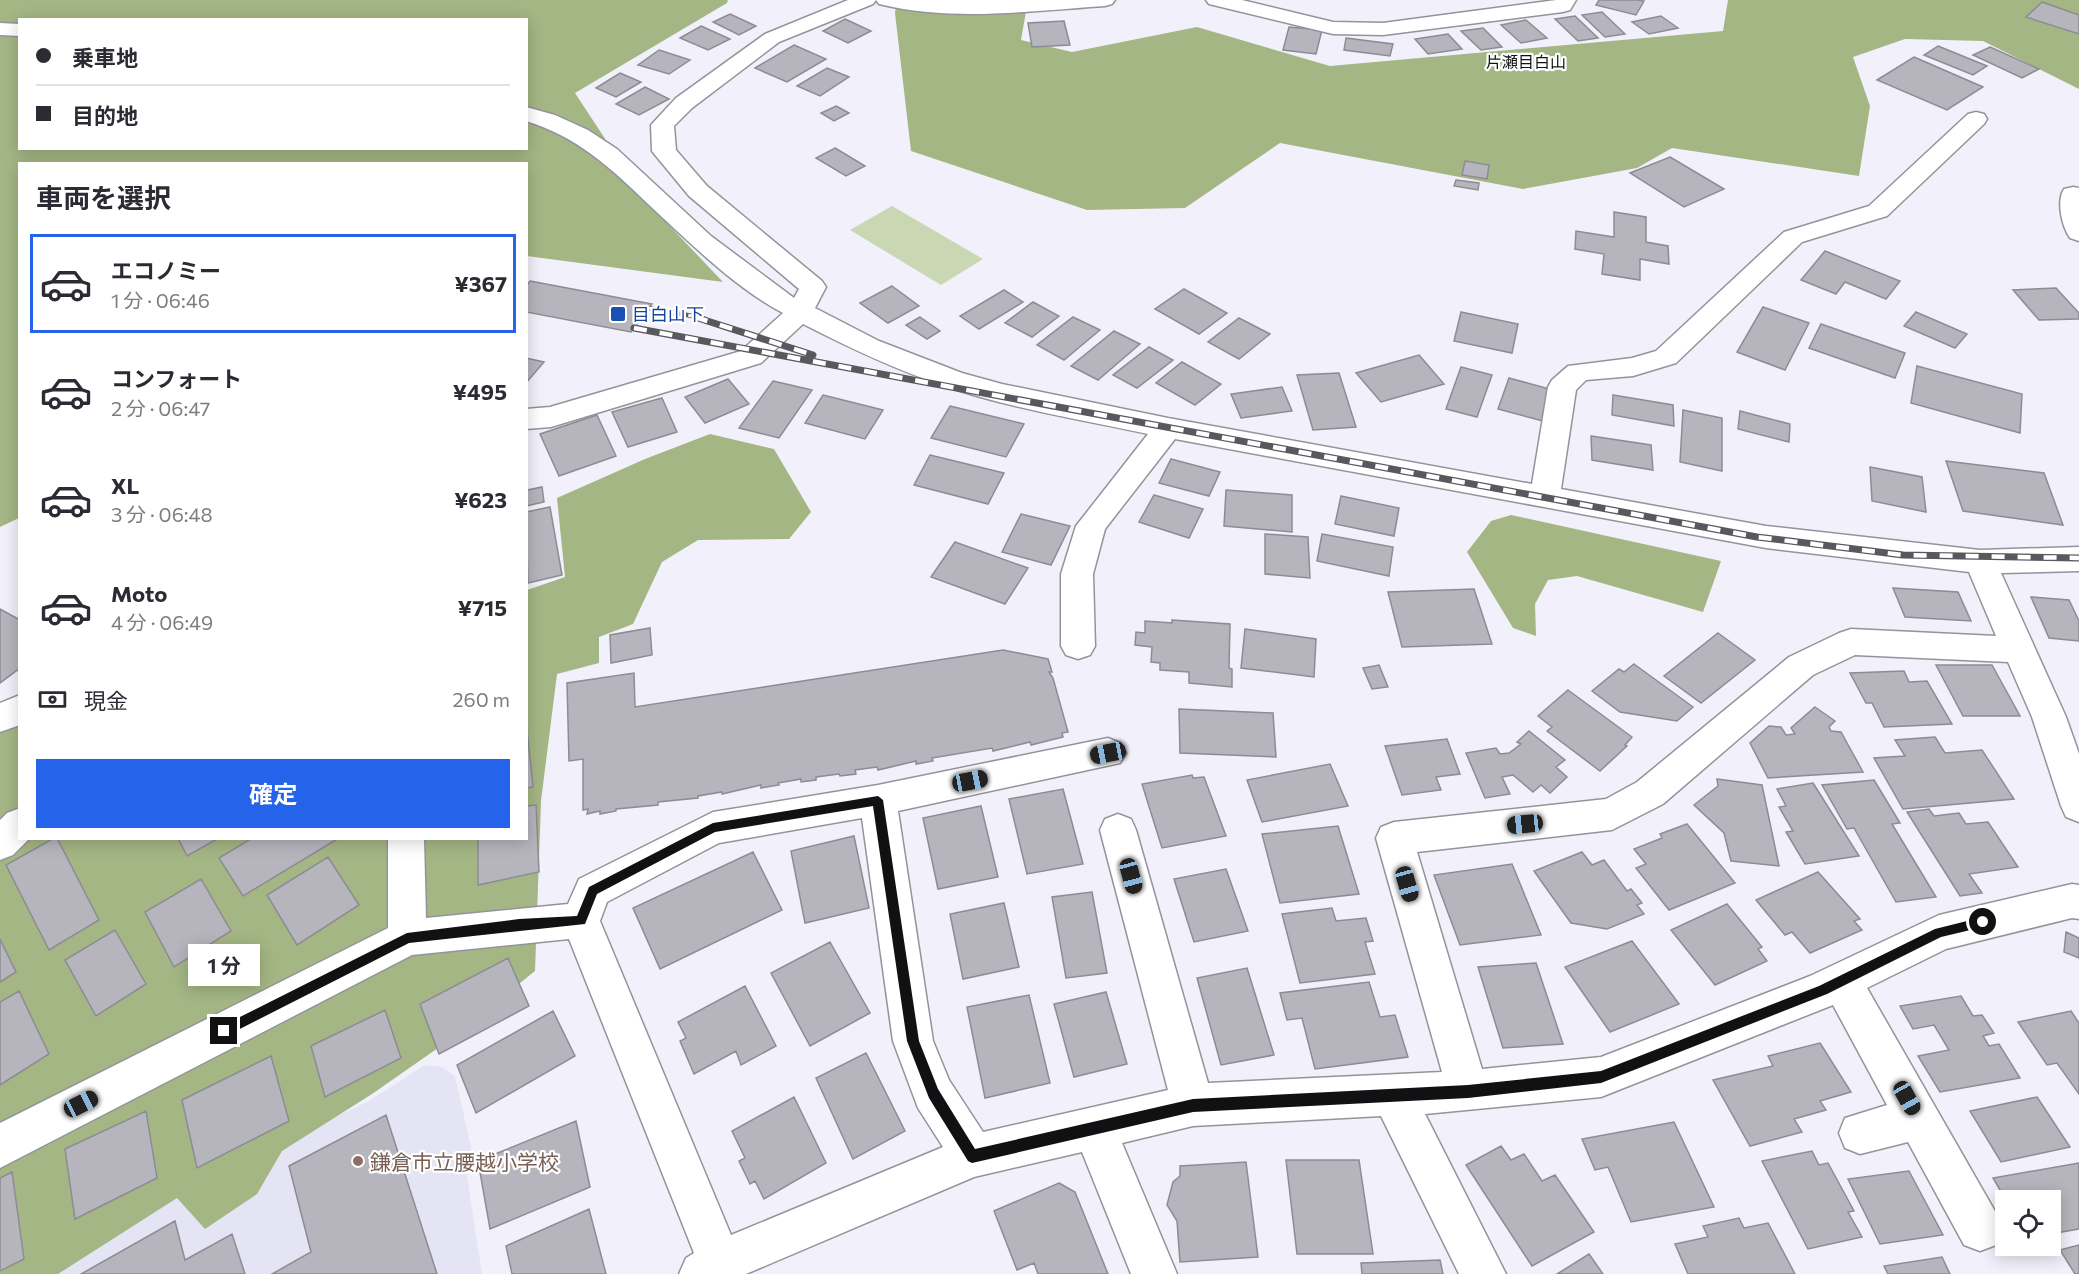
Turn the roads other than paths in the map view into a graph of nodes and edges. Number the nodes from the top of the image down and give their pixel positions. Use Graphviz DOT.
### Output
graph roads {
  1 [pos="866,0"];
  2 [pos="886,0"];
  3 [pos="1106,0"];
  4 [pos="1216,0"];
  5 [pos="1566,0"];
  6 [pos="0,29"];
  7 [pos="18,30"];
  8 [pos="528,115"];
  9 [pos="1976,119"];
  10 [pos="2073,194"];
  11 [pos="2079,233"];
  12 [pos="799,313"];
  13 [pos="528,419"];
  14 [pos="1168,428"];
  15 [pos="1545,496"];
  16 [pos="2079,559"];
  17 [pos="1980,562"];
  18 [pos="1078,646"];
  19 [pos="2019,650"];
  20 [pos="18,710"];
  21 [pos="0,718"];
  22 [pos="1108,753"];
  23 [pos="878,800"];
  24 [pos="2079,806"];
  25 [pos="18,826"];
  26 [pos="1118,830"];
  27 [pos="406,840"];
  28 [pos="0,844"];
  29 [pos="2079,902"];
  30 [pos="581,921"];
  31 [pos="407,938"];
  32 [pos="1841,981"];
  33 [pos="1468,1091"];
  34 [pos="1393,1095"];
  35 [pos="1193,1105"];
  36 [pos="1918,1118"];
  37 [pos="1094,1128"];
  38 [pos="1860,1133"];
  39 [pos="0,1146"];
  40 [pos="972,1156"];
  41 [pos="1980,1228"];
  42 [pos="711,1268"];
  43 [pos="1154,1274"];
  44 [pos="1483,1274"];
  1 -- 12 [label="street"];
  2 -- 3 [label="street"];
  4 -- 5 [label="street"];
  6 -- 7 [label="street"];
  8 -- 12 [label="street"];
  9 -- 15 [label="street"];
  10 -- 11 [label="street"];
  12 -- 13 [label="street"];
  12 -- 14 [label="street"];
  14 -- 15 [label="street"];
  14 -- 18 [label="street"];
  15 -- 17 [label="street"];
  16 -- 17 [label="street"];
  17 -- 19 [label="street"];
  19 -- 24 [label="street"];
  19 -- 33 [label="street"];
  20 -- 21 [label="street"];
  22 -- 23 [label="street"];
  23 -- 30 [label="street"];
  23 -- 40 [label="street"];
  25 -- 28 [label="street"];
  26 -- 35 [label="street"];
  27 -- 31 [label="street"];
  29 -- 32 [label="street"];
  30 -- 31 [label="street"];
  30 -- 42 [label="street"];
  31 -- 39 [label="street"];
  32 -- 33 [label="street"];
  32 -- 36 [label="street"];
  33 -- 34 [label="street"];
  34 -- 35 [label="street"];
  34 -- 44 [label="street"];
  35 -- 37 [label="street"];
  36 -- 38 [label="street"];
  36 -- 41 [label="street"];
  37 -- 40 [label="street"];
  37 -- 43 [label="street"];
  40 -- 42 [label="street"];
}
